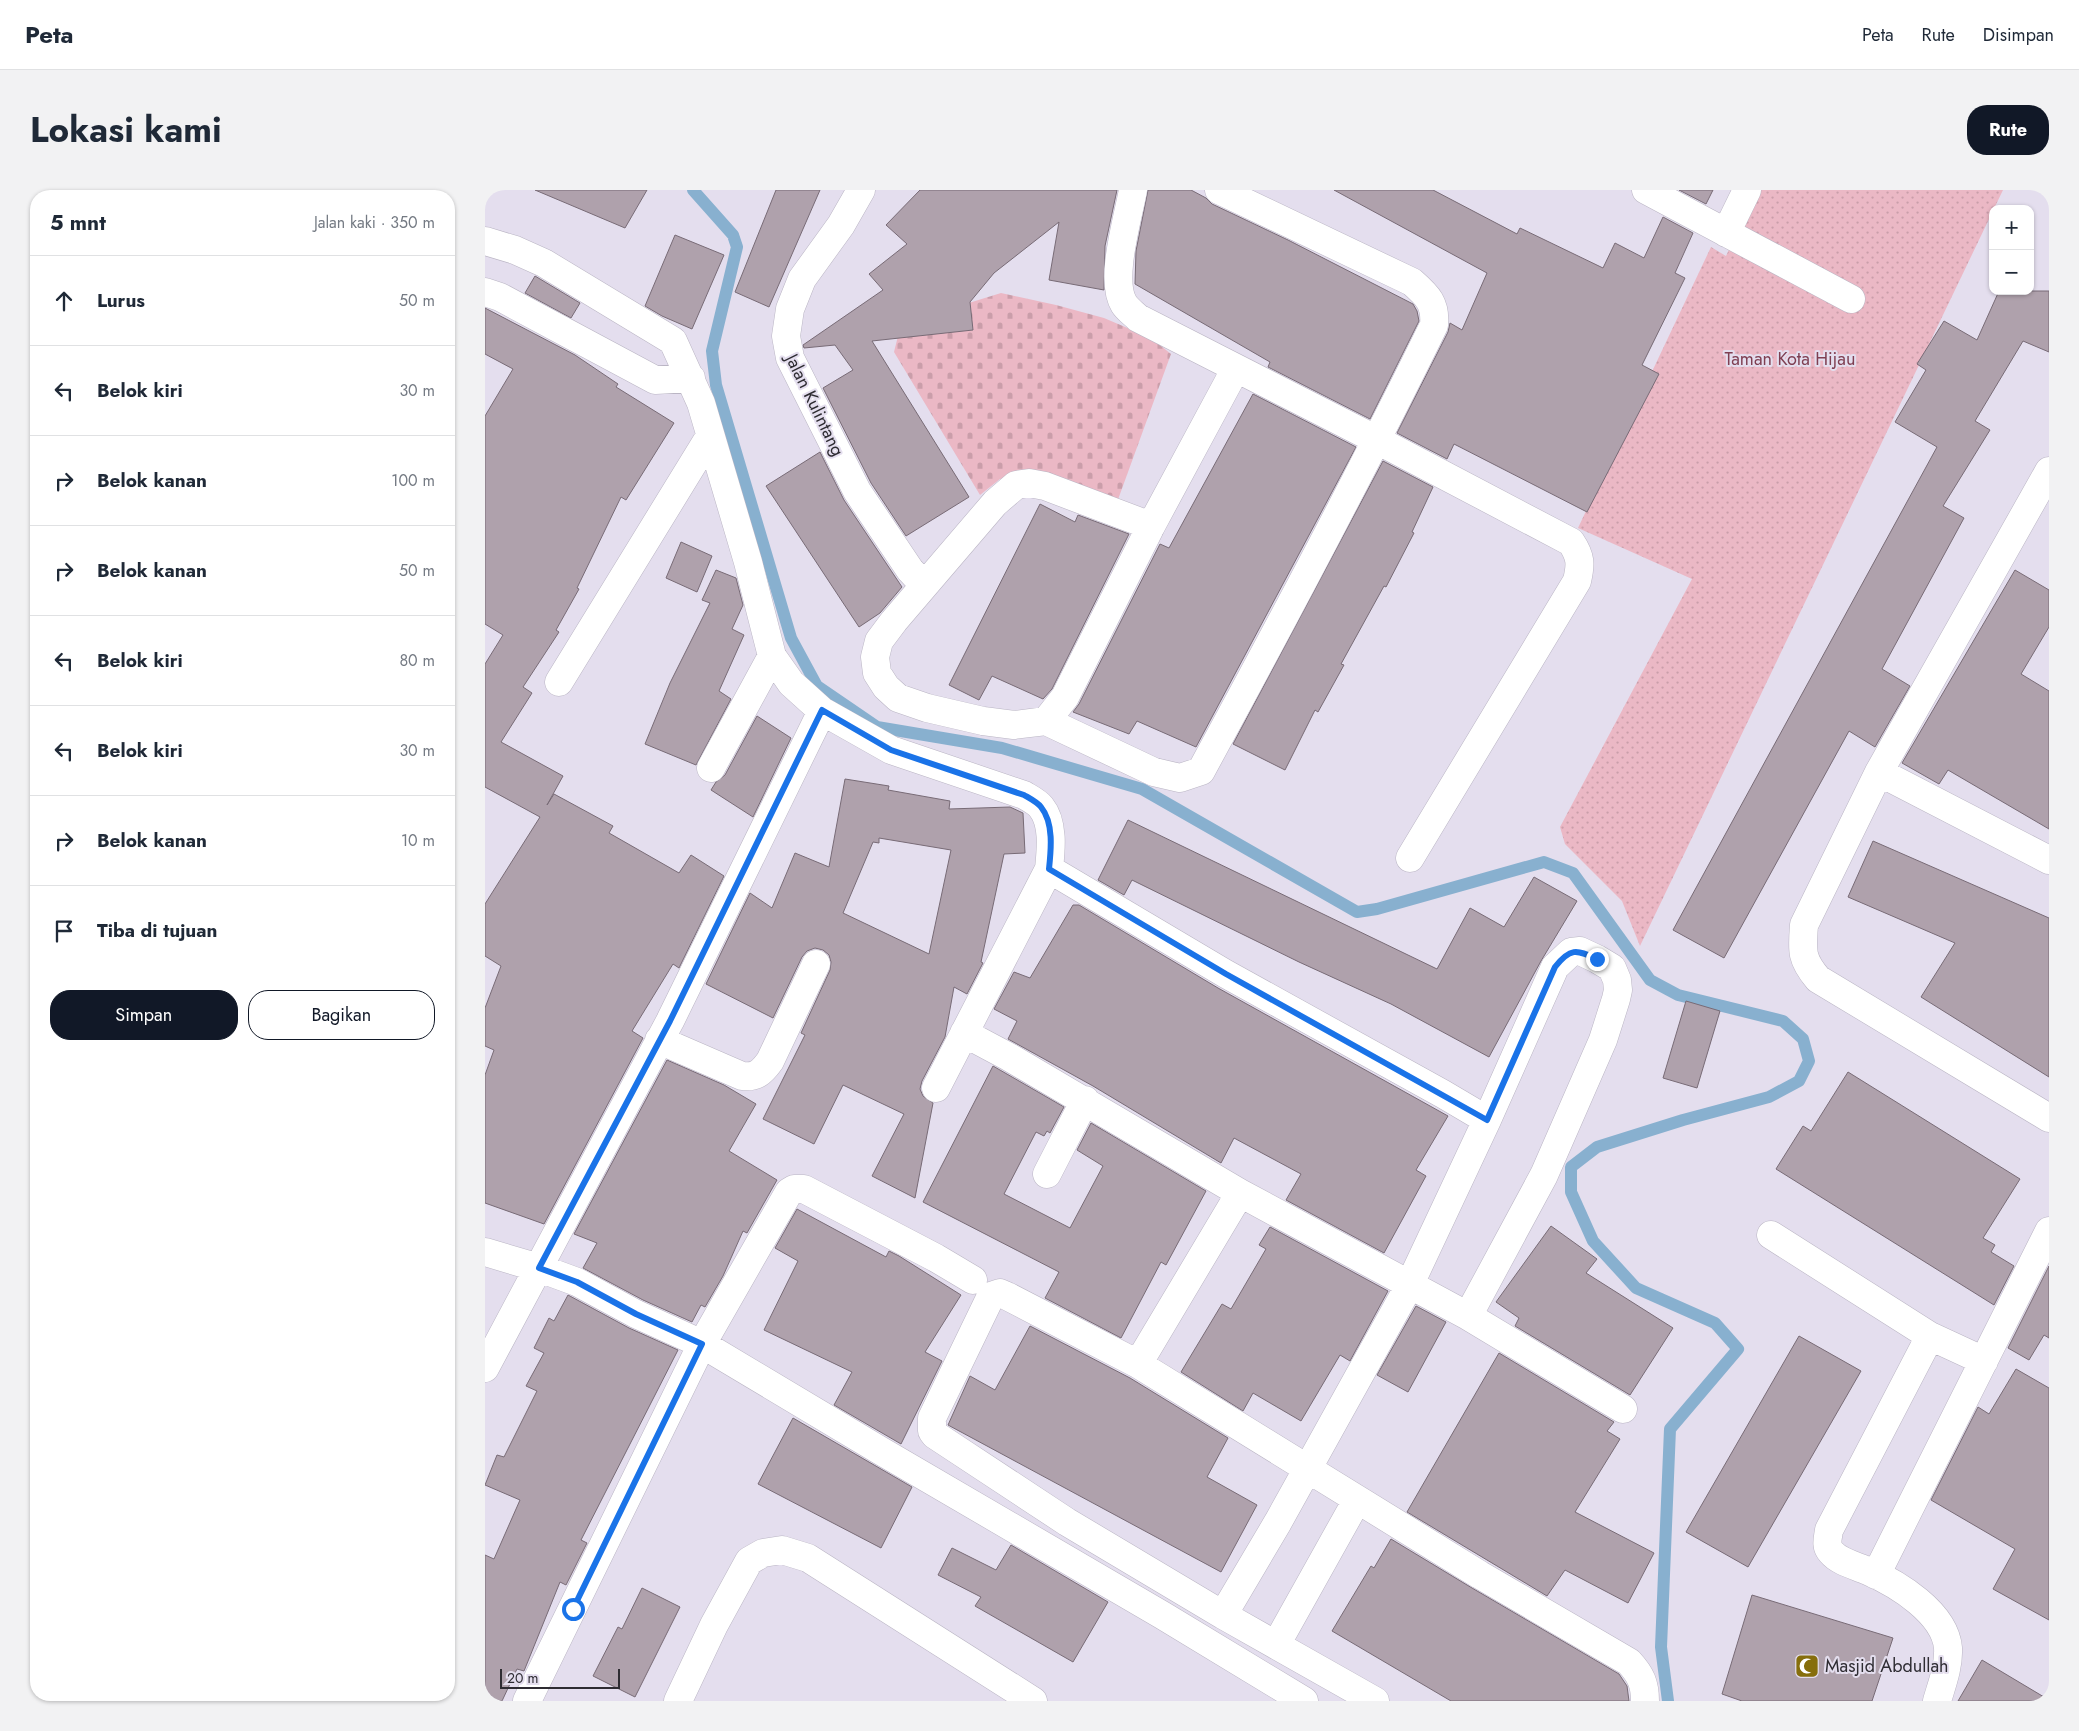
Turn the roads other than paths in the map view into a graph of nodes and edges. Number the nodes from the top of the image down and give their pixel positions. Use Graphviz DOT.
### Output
graph roads {
  1 [pos="861,190"];
  2 [pos="1133,190"];
  3 [pos="1219,190"];
  4 [pos="1646,190"];
  5 [pos="1747,190"];
  6 [pos="1732,236"];
  7 [pos="485,241"];
  8 [pos="485,292"];
  9 [pos="1851,299"];
  10 [pos="1236,368"];
  11 [pos="691,378"];
  12 [pos="710,436"];
  13 [pos="1377,440"];
  14 [pos="2049,471"];
  15 [pos="2039,512"];
  16 [pos="1151,526"];
  17 [pos="924,585"];
  18 [pos="772,656"];
  19 [pos="559,682"];
  20 [pos="822,710"];
  21 [pos="1046,721"];
  22 [pos="711,768"];
  23 [pos="1879,772"];
  24 [pos="1410,858"];
  25 [pos="2049,860"];
  26 [pos="1049,869"];
  27 [pos="816,964"];
  28 [pos="964,1033"];
  29 [pos="659,1040"];
  30 [pos="936,1088"];
  31 [pos="1085,1100"];
  32 [pos="2049,1118"];
  33 [pos="1487,1120"];
  34 [pos="1047,1174"];
  35 [pos="1240,1194"];
  36 [pos="2049,1231"];
  37 [pos="1771,1235"];
  38 [pos="485,1252"];
  39 [pos="539,1268"];
  40 [pos="973,1280"];
  41 [pos="1409,1286"];
  42 [pos="1468,1316"];
  43 [pos="1930,1336"];
  44 [pos="702,1344"];
  45 [pos="1984,1361"];
  46 [pos="1138,1364"];
  47 [pos="485,1368"];
  48 [pos="1623,1409"];
  49 [pos="1307,1470"];
  50 [pos="1357,1500"];
  51 [pos="1876,1575"];
  52 [pos="1223,1615"];
  53 [pos="1276,1645"];
  54 [pos="527,1701"];
  55 [pos="678,1701"];
  56 [pos="1033,1701"];
  57 [pos="1304,1701"];
  58 [pos="1375,1701"];
  59 [pos="1645,1701"];
  60 [pos="1937,1701"];
  1 -- 17 [label="street, Jalan Kulintang"];
  2 -- 10 [label="street"];
  3 -- 13 [label="street"];
  4 -- 6 [label="street"];
  5 -- 6 [label="street"];
  6 -- 9 [label="street"];
  7 -- 11 [label="street"];
  8 -- 11 [label="street"];
  10 -- 13 [label="street"];
  10 -- 16 [label="street"];
  11 -- 12 [label="street"];
  12 -- 18 [label="street"];
  12 -- 19 [label="street"];
  13 -- 21 [label="street"];
  13 -- 24 [label="street"];
  14 -- 15 [label="street"];
  15 -- 23 [label="street"];
  16 -- 17 [label="street"];
  16 -- 21 [label="street"];
  17 -- 21 [label="street"];
  18 -- 20 [label="street"];
  18 -- 22 [label="street"];
  20 -- 26 [label="street"];
  20 -- 29 [label="street"];
  23 -- 25 [label="street"];
  23 -- 32 [label="street"];
  26 -- 28 [label="street"];
  26 -- 33 [label="street"];
  27 -- 29 [label="street"];
  28 -- 30 [label="street"];
  28 -- 31 [label="street"];
  29 -- 39 [label="street"];
  31 -- 34 [label="street"];
  31 -- 35 [label="street"];
  33 -- 41 [label="street"];
  33 -- 42 [label="street"];
  35 -- 41 [label="street"];
  35 -- 46 [label="street"];
  36 -- 45 [label="street"];
  37 -- 43 [label="street"];
  38 -- 39 [label="street"];
  39 -- 44 [label="street"];
  39 -- 47 [label="street"];
  40 -- 44 [label="street"];
  41 -- 42 [label="street"];
  41 -- 49 [label="street"];
  42 -- 48 [label="street"];
  43 -- 45 [label="street"];
  43 -- 51 [label="street"];
  44 -- 54 [label="street"];
  44 -- 57 [label="street"];
  45 -- 51 [label="street"];
  46 -- 49 [label="street"];
  46 -- 52 [label="street"];
  49 -- 50 [label="street"];
  49 -- 52 [label="street"];
  50 -- 53 [label="street"];
  50 -- 59 [label="street"];
  51 -- 60 [label="street"];
  52 -- 53 [label="street"];
  53 -- 58 [label="street"];
  55 -- 56 [label="street"];
}
